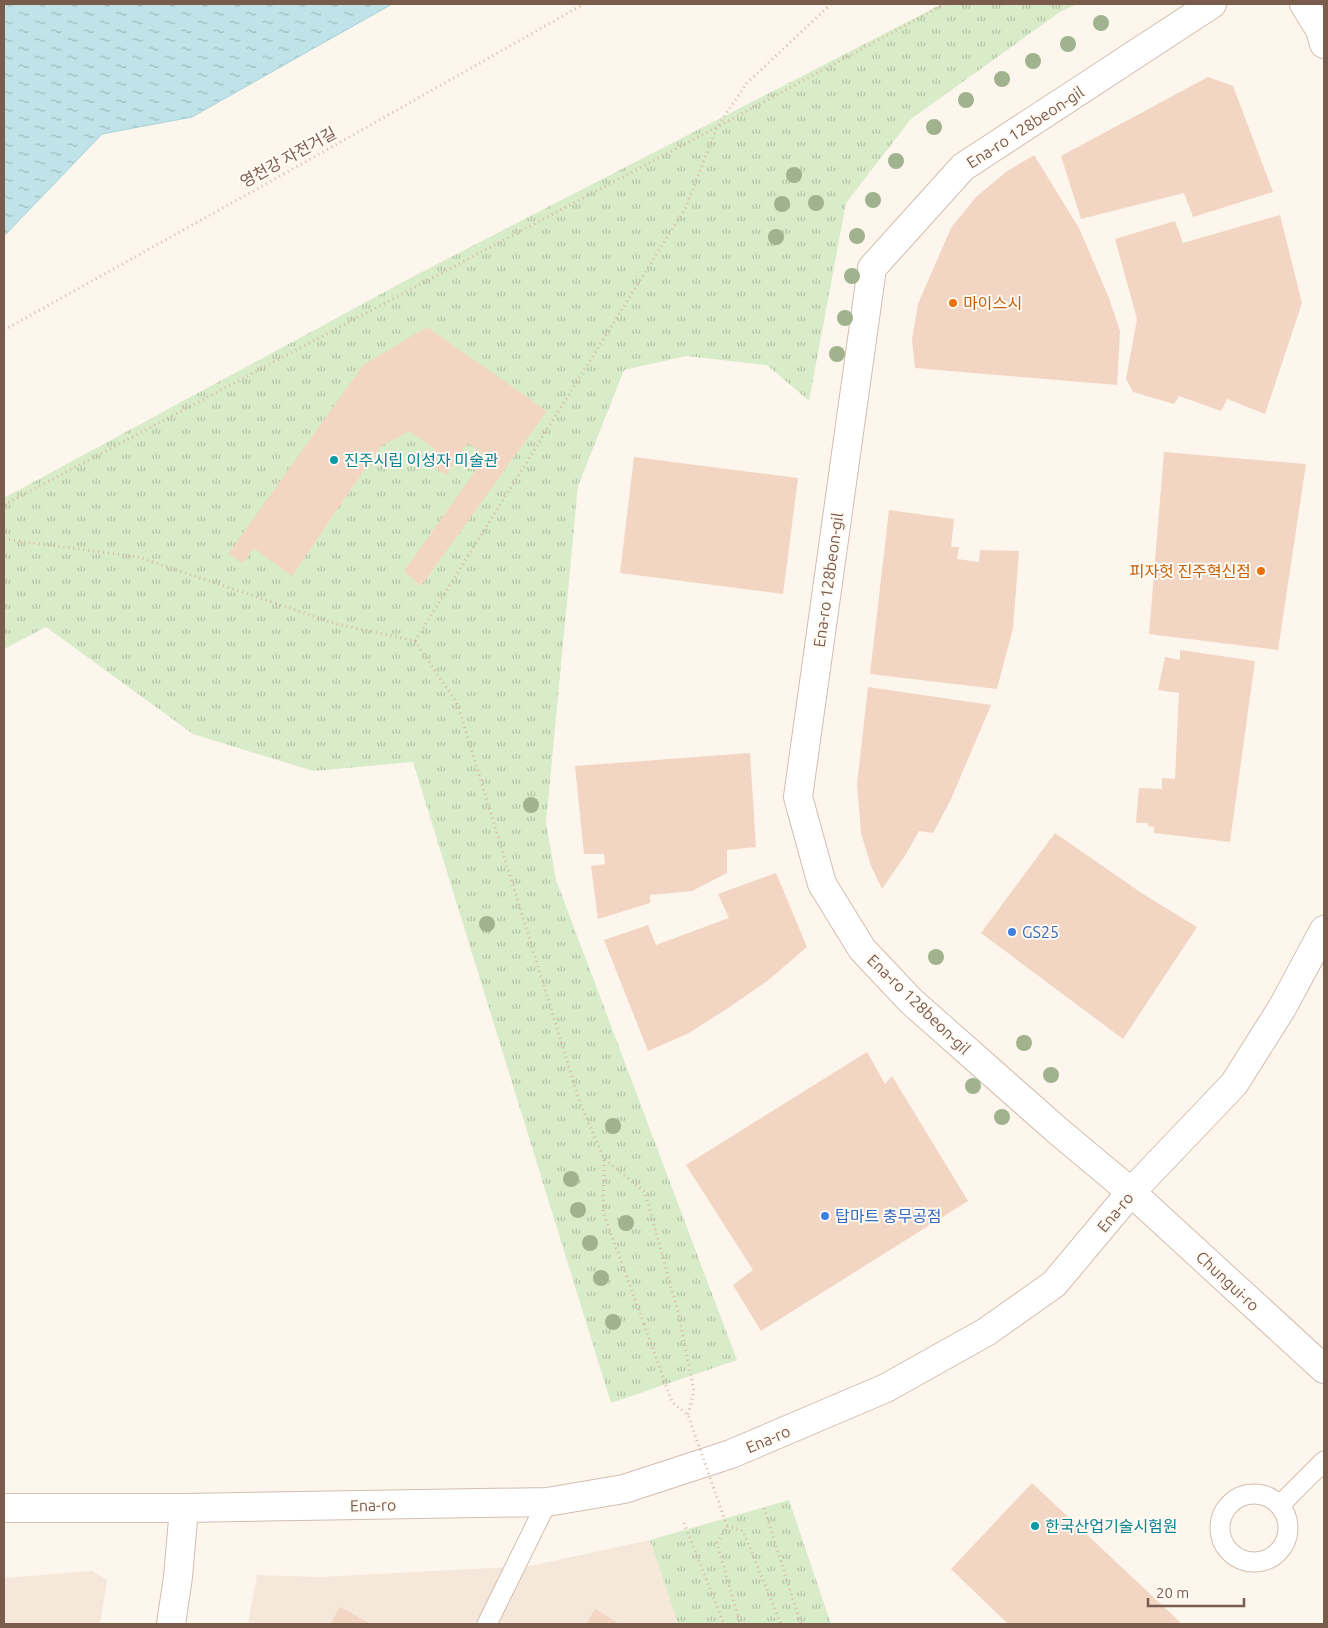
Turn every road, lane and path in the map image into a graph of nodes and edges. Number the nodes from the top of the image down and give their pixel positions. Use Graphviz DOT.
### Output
graph roads {
  1 [pos="584,4"];
  2 [pos="831,4"];
  3 [pos="945,4"];
  4 [pos="1212,4"];
  5 [pos="1304,4"];
  6 [pos="1324,44"];
  7 [pos="717,127"];
  8 [pos="4,330"];
  9 [pos="4,505"];
  10 [pos="4,539"];
  11 [pos="415,641"];
  12 [pos="1324,930"];
  13 [pos="604,1159"];
  14 [pos="1131,1192"];
  15 [pos="1324,1370"];
  16 [pos="688,1415"];
  17 [pos="1324,1461"];
  18 [pos="547,1502"];
  19 [pos="1280,1505"];
  20 [pos="4,1508"];
  21 [pos="184,1508"];
  22 [pos="764,1508"];
  23 [pos="684,1523"];
  24 [pos="727,1526"];
  25 [pos="171,1624"];
  26 [pos="487,1624"];
  27 [pos="724,1624"];
  28 [pos="741,1624"];
  29 [pos="781,1624"];
  30 [pos="800,1624"];
  1 -- 8 [label="path, 영천강 자전거길"];
  2 -- 7 [label="path"];
  3 -- 7 [label="path"];
  4 -- 14 [label="street, Ena-ro 128beon-gil"];
  5 -- 6 [label="street"];
  7 -- 9 [label="path"];
  7 -- 11 [label="path"];
  10 -- 11 [label="path"];
  11 -- 13 [label="path"];
  12 -- 14 [label="street, Ena-ro"];
  13 -- 16 [label="path, bridge"];
  13 -- 16 [label="path"];
  14 -- 15 [label="street, Chungui-ro"];
  14 -- 18 [label="street, Ena-ro"];
  16 -- 24 [label="path, bridge"];
  17 -- 19 [label="lane"];
  18 -- 21 [label="street, Ena-ro"];
  18 -- 26 [label="lane"];
  20 -- 21 [label="street, Ena-ro"];
  21 -- 25 [label="street"];
  22 -- 30 [label="path"];
  23 -- 27 [label="path"];
  24 -- 28 [label="path, bridge"];
  24 -- 29 [label="path"];
}
